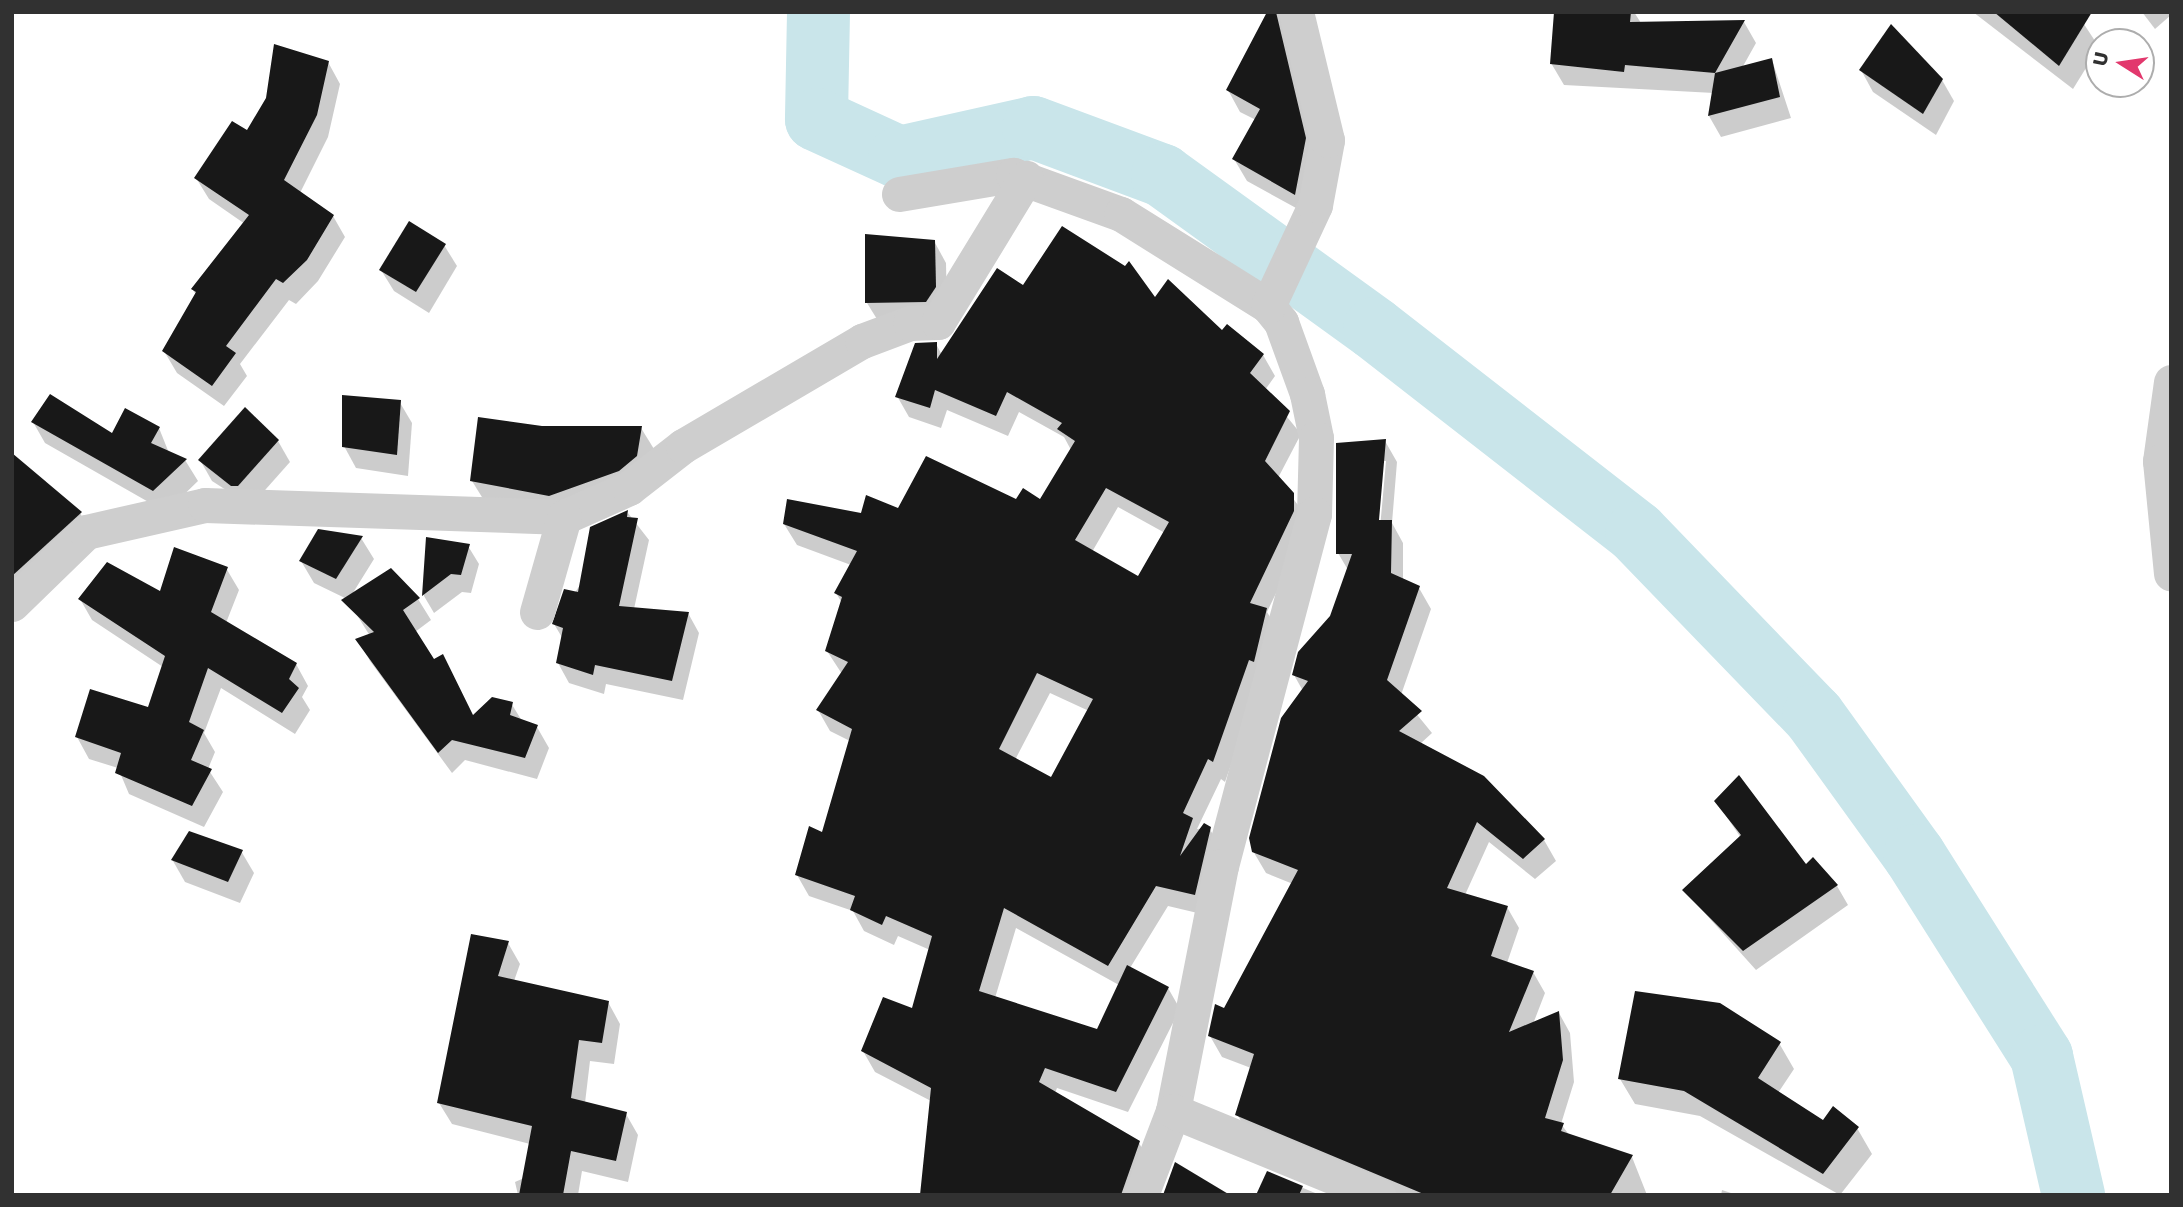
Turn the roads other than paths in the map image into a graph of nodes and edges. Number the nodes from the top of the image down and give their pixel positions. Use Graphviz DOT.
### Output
graph roads {
  1 [pos="1296,12"];
  2 [pos="1026,178"];
  3 [pos="900,194"];
  4 [pos="1271,300"];
  5 [pos="2171,382"];
  6 [pos="564,517"];
  7 [pos="2171,573"];
  8 [pos="12,604"];
  9 [pos="537,612"];
  10 [pos="1173,1111"];
  11 [pos="1141,1195"];
  12 [pos="1378,1195"];
  1 -- 4 [label="street"];
  2 -- 3 [label="street"];
  2 -- 4 [label="street"];
  2 -- 6 [label="street"];
  4 -- 10 [label="street"];
  5 -- 7 [label="street"];
  6 -- 8 [label="street"];
  6 -- 9 [label="street"];
  10 -- 11 [label="street"];
  10 -- 12 [label="street"];
}
